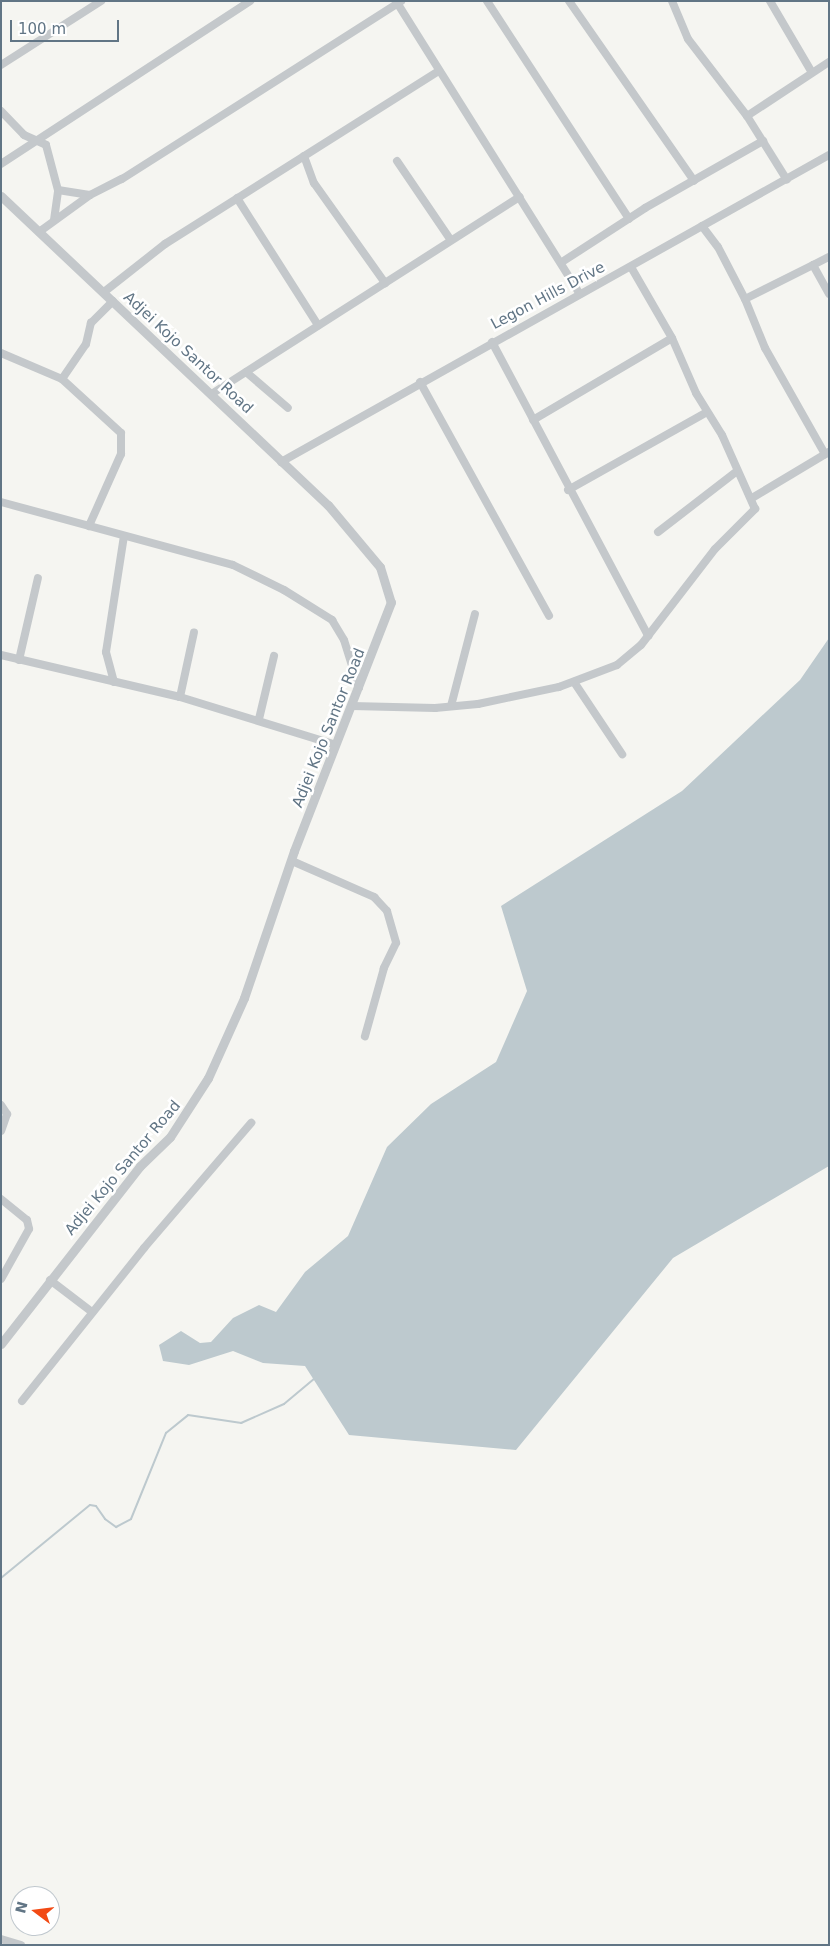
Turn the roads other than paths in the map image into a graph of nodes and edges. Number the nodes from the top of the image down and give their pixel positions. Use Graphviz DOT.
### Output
graph roads {
  1 [pos="101,1"];
  2 [pos="250,1"];
  3 [pos="487,1"];
  4 [pos="569,1"];
  5 [pos="672,1"];
  6 [pos="770,1"];
  7 [pos="398,2"];
  8 [pos="829,62"];
  9 [pos="1,65"];
  10 [pos="440,70"];
  11 [pos="810,70"];
  12 [pos="1,110"];
  13 [pos="747,116"];
  14 [pos="35,140"];
  15 [pos="763,141"];
  16 [pos="829,155"];
  17 [pos="304,156"];
  18 [pos="397,161"];
  19 [pos="1,164"];
  20 [pos="787,180"];
  21 [pos="694,181"];
  22 [pos="58,190"];
  23 [pos="90,195"];
  24 [pos="1,196"];
  25 [pos="520,197"];
  26 [pos="236,198"];
  27 [pos="629,219"];
  28 [pos="54,220"];
  29 [pos="702,226"];
  30 [pos="38,232"];
  31 [pos="450,240"];
  32 [pos="829,257"];
  33 [pos="562,262"];
  34 [pos="813,266"];
  35 [pos="631,267"];
  36 [pos="385,283"];
  37 [pos="104,292"];
  38 [pos="580,294"];
  39 [pos="829,294"];
  40 [pos="745,299"];
  41 [pos="113,301"];
  42 [pos="318,325"];
  43 [pos="672,338"];
  44 [pos="492,342"];
  45 [pos="1,353"];
  46 [pos="246,372"];
  47 [pos="62,378"];
  48 [pos="420,382"];
  49 [pos="213,393"];
  50 [pos="288,408"];
  51 [pos="707,412"];
  52 [pos="533,420"];
  53 [pos="827,453"];
  54 [pos="281,462"];
  55 [pos="736,472"];
  56 [pos="568,490"];
  57 [pos="752,498"];
  58 [pos="1,502"];
  59 [pos="90,526"];
  60 [pos="658,532"];
  61 [pos="124,536"];
  62 [pos="38,578"];
  63 [pos="475,614"];
  64 [pos="549,616"];
  65 [pos="194,632"];
  66 [pos="648,636"];
  67 [pos="1,655"];
  68 [pos="274,656"];
  69 [pos="19,660"];
  70 [pos="114,682"];
  71 [pos="574,682"];
  72 [pos="359,688"];
  73 [pos="180,697"];
  74 [pos="352,706"];
  75 [pos="451,706"];
  76 [pos="259,719"];
  77 [pos="336,746"];
  78 [pos="622,754"];
  79 [pos="292,862"];
  80 [pos="365,1036"];
  81 [pos="1,1105"];
  82 [pos="252,1123"];
  83 [pos="1,1131"];
  84 [pos="1,1199"];
  85 [pos="1,1279"];
  86 [pos="50,1280"];
  87 [pos="92,1312"];
  88 [pos="1,1344"];
  89 [pos="22,1401"];
  90 [pos="1,1939"];
  91 [pos="11,1943"];
  92 [pos="21,1945"];
  1 -- 9 [label="street"];
  2 -- 14 [label="street"];
  3 -- 27 [label="street"];
  4 -- 21 [label="street"];
  5 -- 13 [label="street"];
  6 -- 11 [label="street"];
  7 -- 10 [label="street"];
  7 -- 23 [label="street"];
  8 -- 11 [label="street"];
  10 -- 17 [label="street"];
  10 -- 25 [label="street"];
  11 -- 13 [label="street"];
  12 -- 14 [label="street"];
  13 -- 15 [label="street"];
  14 -- 19 [label="street"];
  14 -- 22 [label="street"];
  15 -- 20 [label="street"];
  15 -- 21 [label="street"];
  16 -- 20 [label="street, Legon Hills Drive"];
  17 -- 26 [label="street"];
  17 -- 36 [label="street"];
  18 -- 31 [label="street"];
  20 -- 29 [label="street, Legon Hills Drive"];
  21 -- 27 [label="street"];
  22 -- 23 [label="street"];
  22 -- 28 [label="street"];
  23 -- 28 [label="street"];
  24 -- 30 [label="street, Adjei Kojo Santor Road"];
  25 -- 31 [label="street"];
  25 -- 33 [label="street"];
  26 -- 37 [label="street"];
  26 -- 42 [label="street"];
  27 -- 33 [label="street"];
  28 -- 30 [label="street"];
  29 -- 35 [label="street, Legon Hills Drive"];
  29 -- 40 [label="street"];
  30 -- 37 [label="street, Adjei Kojo Santor Road"];
  31 -- 36 [label="street"];
  32 -- 34 [label="street"];
  33 -- 38 [label="street"];
  34 -- 39 [label="street"];
  34 -- 40 [label="street"];
  35 -- 38 [label="street, Legon Hills Drive"];
  35 -- 43 [label="street"];
  36 -- 42 [label="street"];
  37 -- 41 [label="street, Adjei Kojo Santor Road"];
  38 -- 44 [label="street, Legon Hills Drive"];
  40 -- 53 [label="street"];
  41 -- 47 [label="street"];
  41 -- 49 [label="street, Adjei Kojo Santor Road"];
  42 -- 46 [label="street"];
  43 -- 51 [label="street"];
  43 -- 52 [label="street"];
  44 -- 48 [label="street, Legon Hills Drive"];
  44 -- 52 [label="street"];
  45 -- 47 [label="street"];
  46 -- 49 [label="street"];
  46 -- 50 [label="street"];
  47 -- 59 [label="street"];
  48 -- 54 [label="street, Legon Hills Drive"];
  48 -- 64 [label="street"];
  49 -- 54 [label="street, Adjei Kojo Santor Road"];
  51 -- 55 [label="street"];
  51 -- 56 [label="street"];
  52 -- 56 [label="street"];
  53 -- 57 [label="street"];
  54 -- 72 [label="street, Adjei Kojo Santor Road"];
  55 -- 57 [label="street"];
  55 -- 60 [label="street"];
  56 -- 66 [label="street"];
  57 -- 66 [label="street"];
  58 -- 59 [label="street"];
  59 -- 61 [label="street"];
  61 -- 70 [label="street"];
  61 -- 72 [label="street"];
  62 -- 69 [label="street"];
  63 -- 75 [label="street"];
  65 -- 73 [label="street"];
  66 -- 71 [label="street"];
  67 -- 69 [label="street"];
  68 -- 76 [label="street"];
  69 -- 70 [label="street"];
  70 -- 73 [label="street"];
  71 -- 75 [label="street"];
  71 -- 78 [label="street"];
  72 -- 74 [label="street, Adjei Kojo Santor Road"];
  73 -- 76 [label="street"];
  74 -- 75 [label="street"];
  74 -- 77 [label="street, Adjei Kojo Santor Road"];
  76 -- 77 [label="street"];
  77 -- 79 [label="street, Adjei Kojo Santor Road"];
  79 -- 80 [label="street"];
  79 -- 86 [label="street, Adjei Kojo Santor Road"];
  81 -- 83 [label="street"];
  82 -- 87 [label="street"];
  84 -- 85 [label="street"];
  86 -- 87 [label="street"];
  86 -- 88 [label="street, Adjei Kojo Santor Road"];
  87 -- 89 [label="street"];
  90 -- 91 [label="street"];
  91 -- 92 [label="street"];
}
